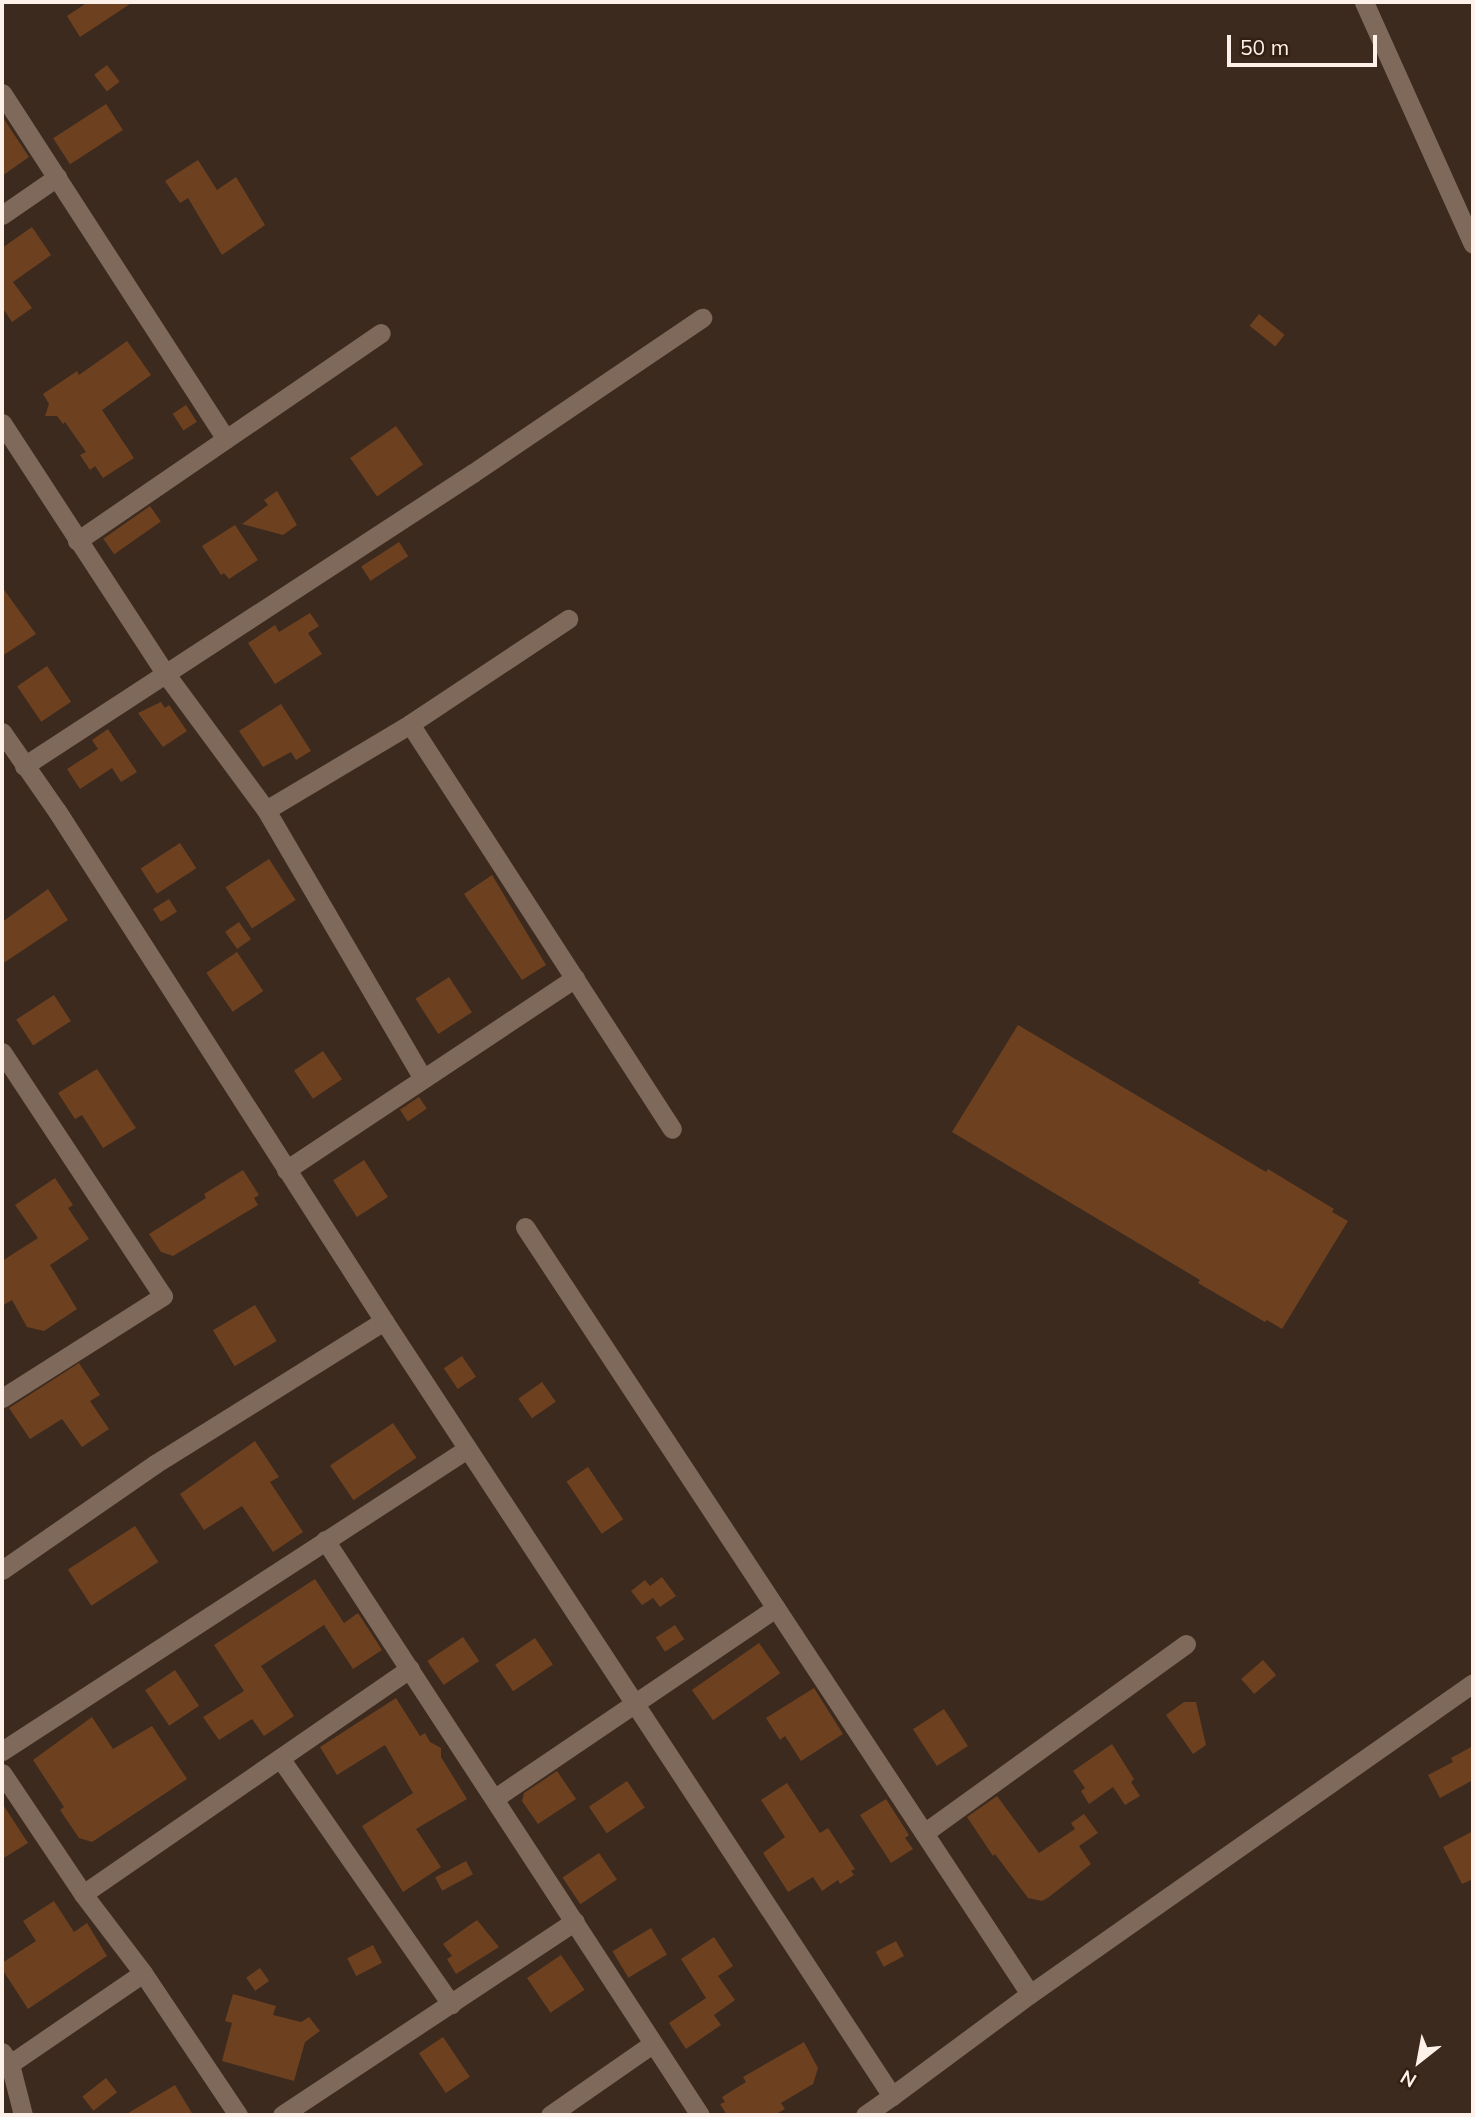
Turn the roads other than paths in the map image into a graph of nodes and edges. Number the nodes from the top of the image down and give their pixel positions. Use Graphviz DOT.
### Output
graph roads {
  1 [pos="1364,2"];
  2 [pos="2,93"];
  3 [pos="57,177"];
  4 [pos="2,215"];
  5 [pos="1473,244"];
  6 [pos="702,317"];
  7 [pos="381,333"];
  8 [pos="2,423"];
  9 [pos="226,439"];
  10 [pos="78,541"];
  11 [pos="568,618"];
  12 [pos="165,673"];
  13 [pos="410,724"];
  14 [pos="2,732"];
  15 [pos="24,766"];
  16 [pos="266,810"];
  17 [pos="575,978"];
  18 [pos="2,1052"];
  19 [pos="423,1079"];
  20 [pos="673,1129"];
  21 [pos="286,1170"];
  22 [pos="525,1227"];
  23 [pos="384,1321"];
  24 [pos="2,1398"];
  25 [pos="467,1449"];
  26 [pos="325,1540"];
  27 [pos="2,1570"];
  28 [pos="776,1608"];
  29 [pos="1186,1644"];
  30 [pos="410,1668"];
  31 [pos="1473,1683"];
  32 [pos="634,1704"];
  33 [pos="2,1751"];
  34 [pos="281,1758"];
  35 [pos="2,1773"];
  36 [pos="495,1798"];
  37 [pos="924,1833"];
  38 [pos="83,1894"];
  39 [pos="575,1921"];
  40 [pos="143,1972"];
  41 [pos="1030,1994"];
  42 [pos="451,2004"];
  43 [pos="652,2044"];
  44 [pos="6,2058"];
  45 [pos="892,2096"];
  46 [pos="23,2115"];
  47 [pos="238,2115"];
  48 [pos="282,2115"];
  49 [pos="550,2115"];
  50 [pos="700,2115"];
  51 [pos="865,2115"];
  1 -- 5 [label="street"];
  2 -- 3 [label="street"];
  3 -- 4 [label="street"];
  3 -- 9 [label="street"];
  6 -- 12 [label="street"];
  7 -- 9 [label="street"];
  8 -- 10 [label="street"];
  9 -- 10 [label="street"];
  10 -- 12 [label="street"];
  11 -- 13 [label="street"];
  12 -- 15 [label="street"];
  12 -- 16 [label="street"];
  13 -- 16 [label="street"];
  13 -- 17 [label="street"];
  14 -- 15 [label="street"];
  15 -- 21 [label="street"];
  16 -- 19 [label="street"];
  17 -- 19 [label="street"];
  17 -- 20 [label="street"];
  18 -- 24 [label="street"];
  19 -- 21 [label="street"];
  21 -- 23 [label="street"];
  22 -- 28 [label="street"];
  23 -- 25 [label="street"];
  23 -- 27 [label="street"];
  25 -- 26 [label="street"];
  25 -- 32 [label="street"];
  26 -- 30 [label="street"];
  26 -- 33 [label="street"];
  28 -- 32 [label="street"];
  28 -- 37 [label="street"];
  29 -- 37 [label="street"];
  30 -- 34 [label="street"];
  30 -- 36 [label="street"];
  31 -- 41 [label="street"];
  32 -- 36 [label="street"];
  32 -- 45 [label="street"];
  34 -- 38 [label="street"];
  34 -- 42 [label="street"];
  35 -- 38 [label="street"];
  36 -- 39 [label="street"];
  37 -- 41 [label="street"];
  38 -- 40 [label="street"];
  39 -- 42 [label="street"];
  39 -- 43 [label="street"];
  40 -- 44 [label="street"];
  40 -- 47 [label="street"];
  41 -- 45 [label="street"];
  42 -- 48 [label="street"];
  43 -- 49 [label="street"];
  43 -- 50 [label="street"];
  44 -- 46 [label="street"];
  45 -- 51 [label="street"];
}
